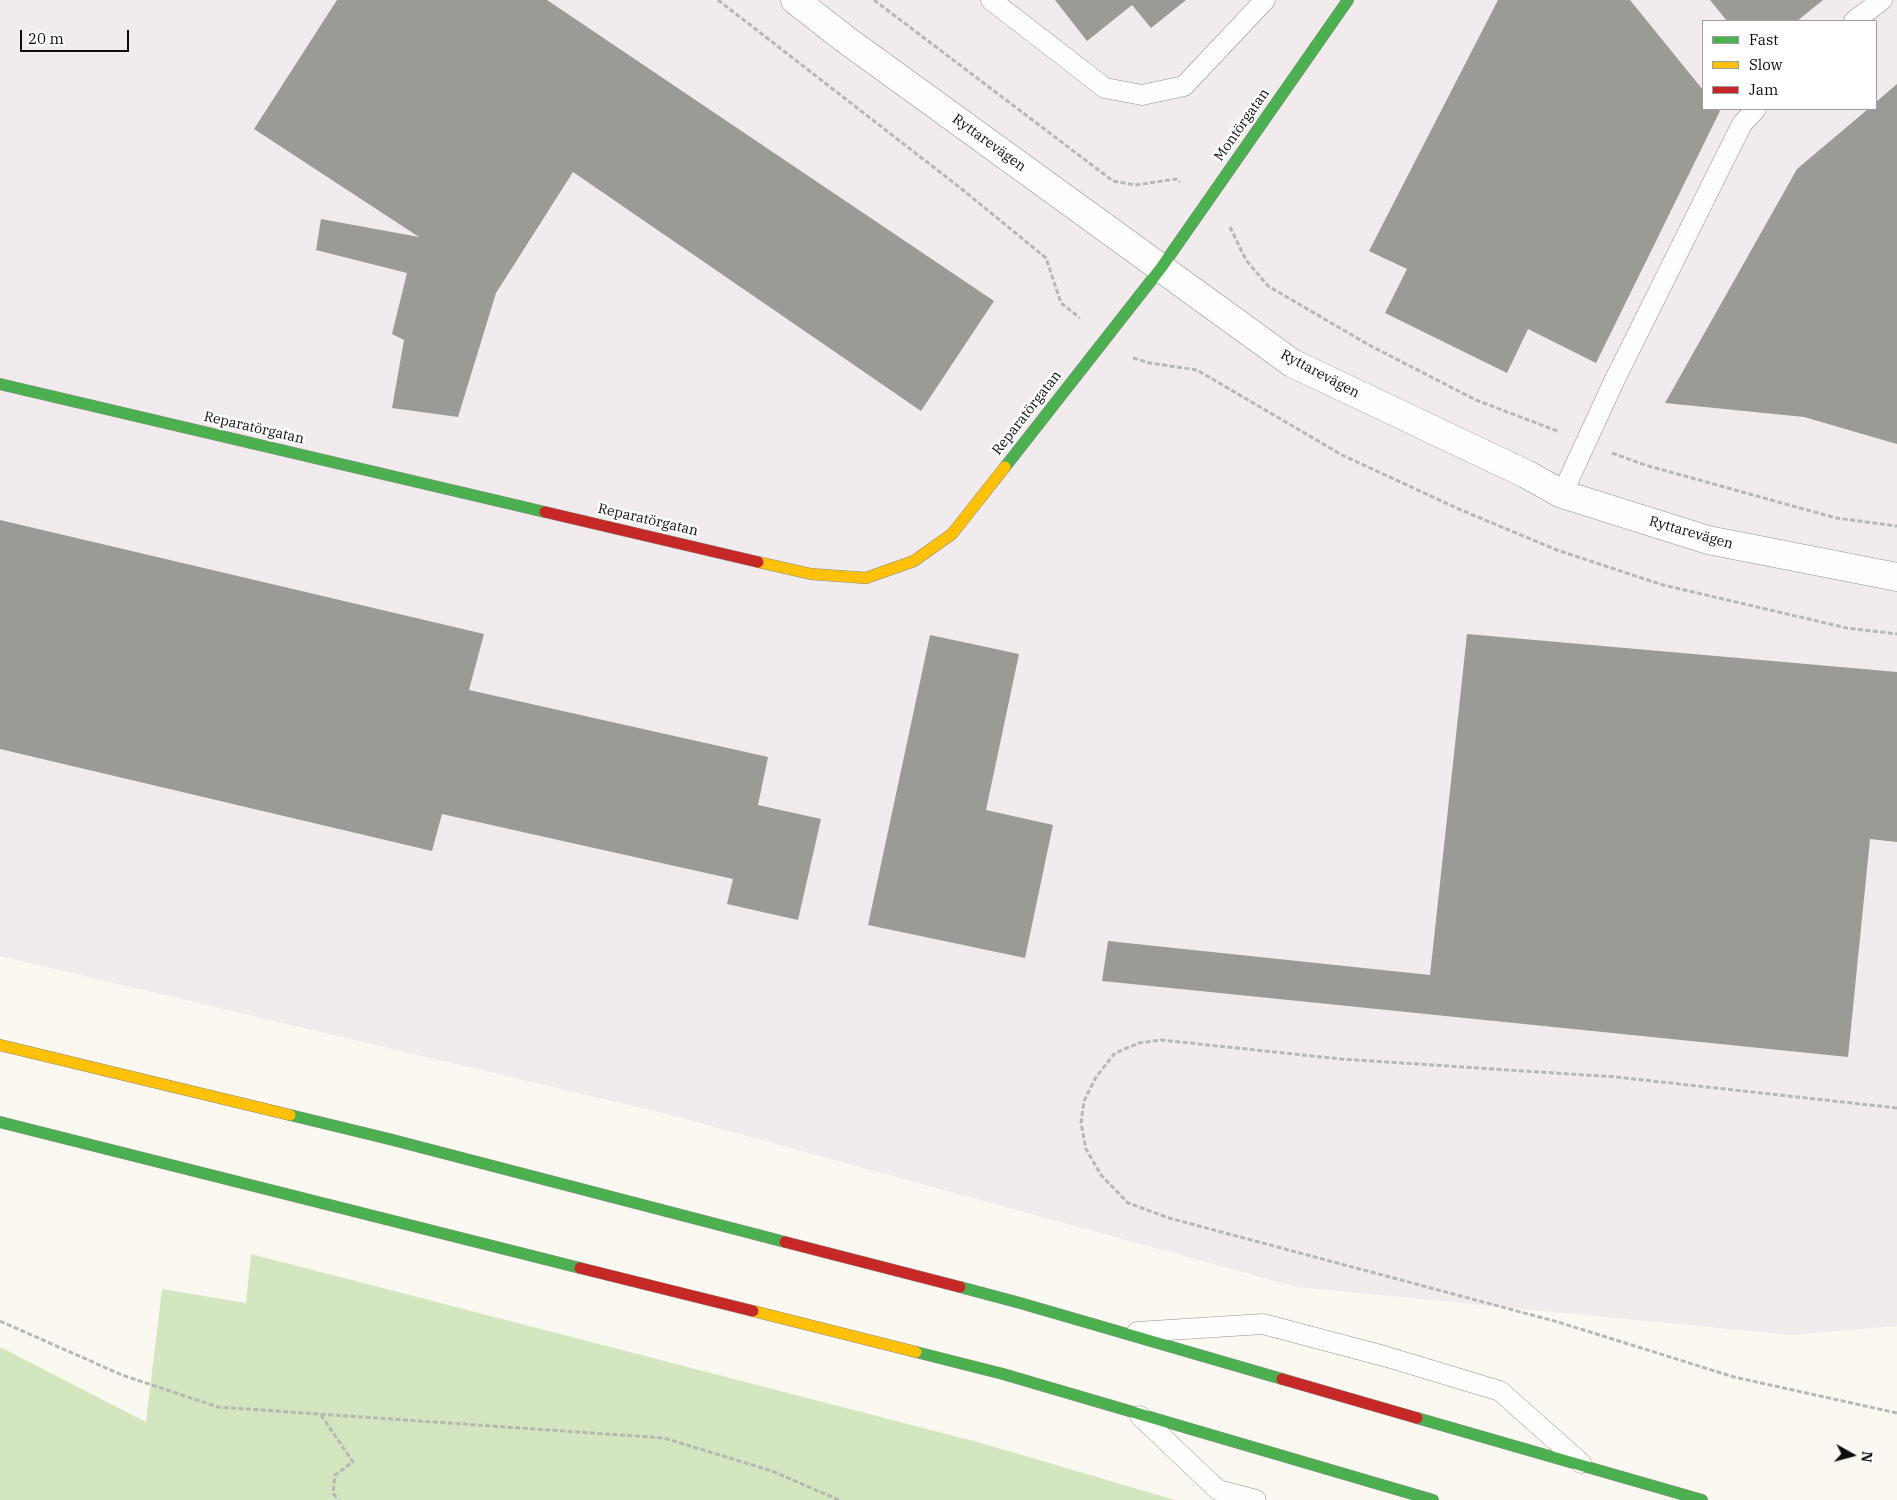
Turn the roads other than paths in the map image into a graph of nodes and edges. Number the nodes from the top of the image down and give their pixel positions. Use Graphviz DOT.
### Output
graph roads {
  1 [pos="795,0"];
  2 [pos="991,0"];
  3 [pos="1265,0"];
  4 [pos="1348,0"];
  5 [pos="1882,0"];
  6 [pos="1855,20"];
  7 [pos="1755,110"];
  8 [pos="1161,268"];
  9 [pos="0,384"];
  10 [pos="1562,494"];
  11 [pos="1897,577"];
  12 [pos="0,1045"];
  13 [pos="0,1122"];
  14 [pos="1125,1333"];
  15 [pos="1136,1413"];
  16 [pos="1584,1466"];
  17 [pos="1256,1500"];
  18 [pos="1433,1500"];
  19 [pos="1702,1500"];
  1 -- 8 [label="street, Ryttarevägen"];
  2 -- 3 [label="lane"];
  4 -- 8 [label="main road, Montörgatan"];
  5 -- 6 [label="lane"];
  7 -- 10 [label="lane"];
  8 -- 9 [label="main road, Reparatörgatan"];
  8 -- 10 [label="street, Ryttarevägen"];
  10 -- 11 [label="street, Ryttarevägen"];
  12 -- 14 [label="main road"];
  13 -- 15 [label="main road"];
  14 -- 16 [label="main road"];
  14 -- 16 [label="lane"];
  15 -- 17 [label="lane"];
  15 -- 18 [label="main road"];
  16 -- 19 [label="main road"];
}
